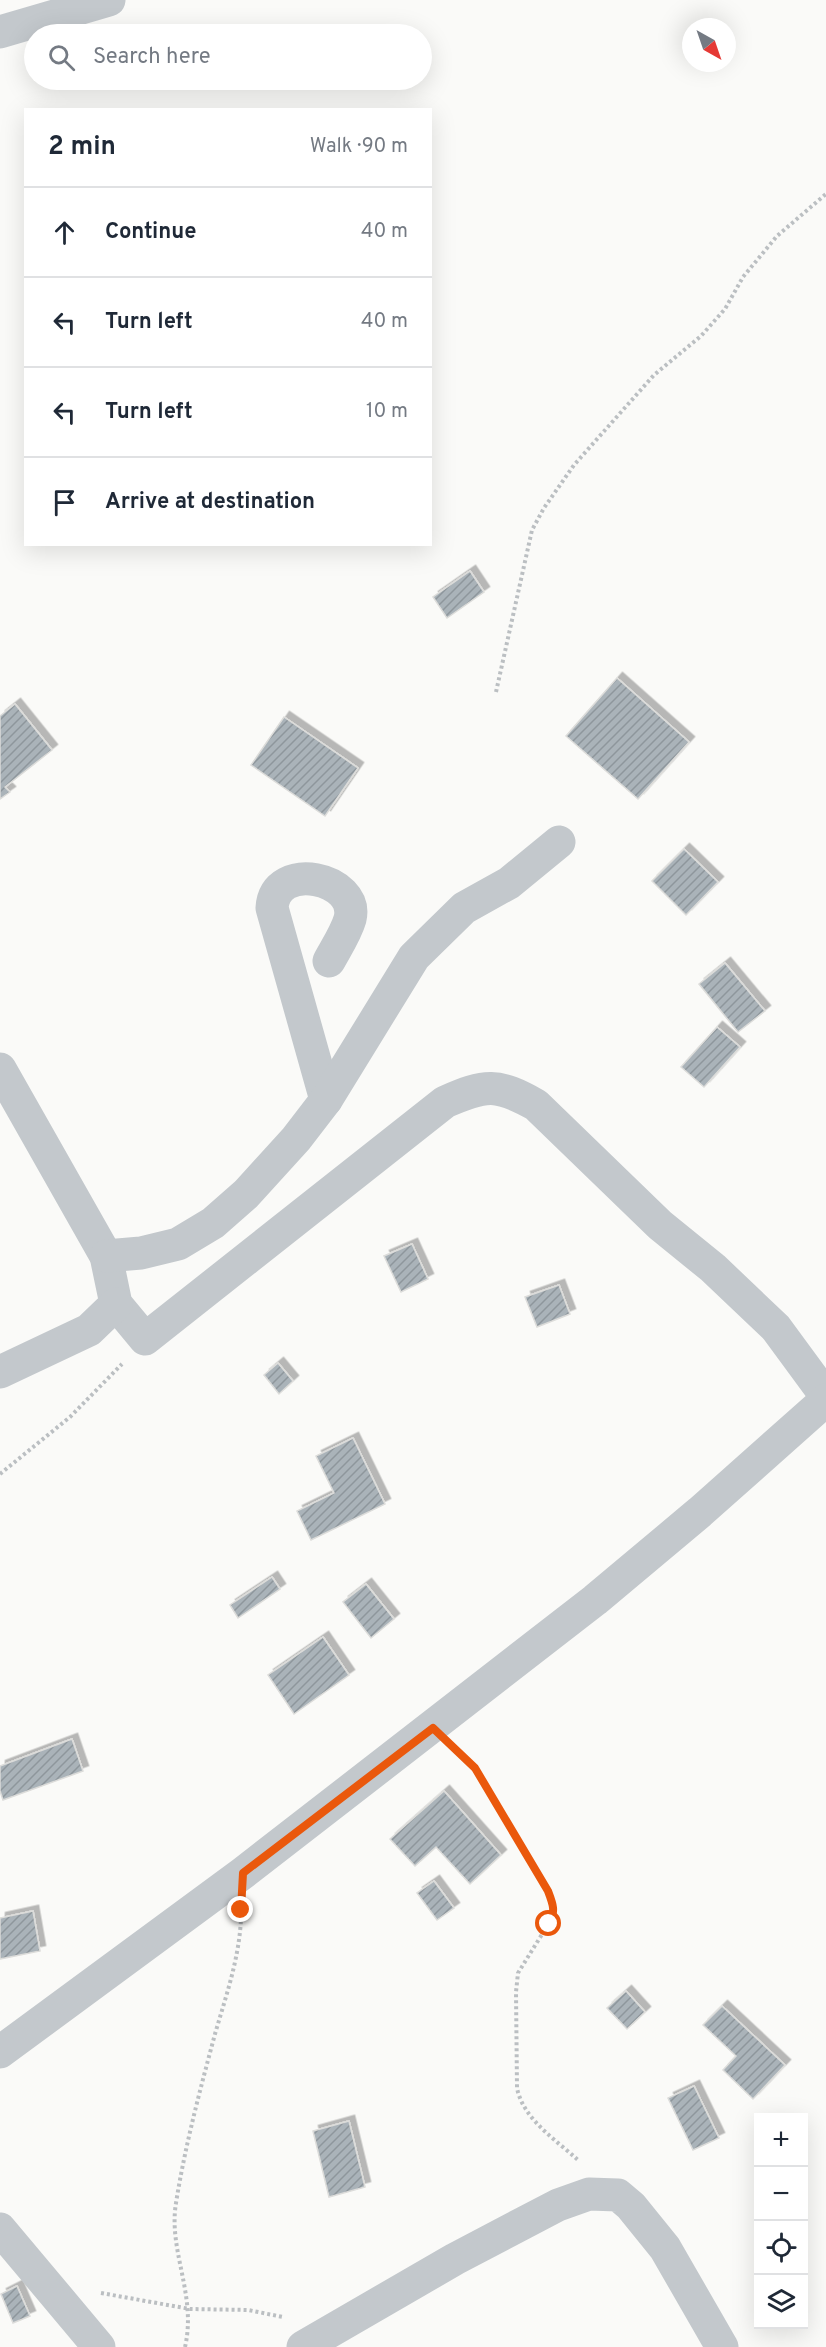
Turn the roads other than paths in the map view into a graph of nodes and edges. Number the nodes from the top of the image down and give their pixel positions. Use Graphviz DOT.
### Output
graph roads {
  1 [pos="109,0"];
  2 [pos="27,24"];
  3 [pos="24,25"];
  4 [pos="0,32"];
  5 [pos="559,842"];
  6 [pos="329,961"];
  7 [pos="0,1069"];
  8 [pos="326,1101"];
  9 [pos="106,1256"];
  10 [pos="116,1304"];
  11 [pos="0,1372"];
  12 [pos="826,1398"];
  13 [pos="0,2052"];
  14 [pos="0,2229"];
  15 [pos="315,2339"];
  16 [pos="99,2347"];
  17 [pos="722,2347"];
  1 -- 2 [label="street"];
  3 -- 4 [label="street"];
  5 -- 8 [label="street"];
  6 -- 8 [label="street"];
  7 -- 9 [label="street"];
  8 -- 9 [label="street"];
  9 -- 10 [label="street"];
  10 -- 11 [label="street"];
  10 -- 12 [label="street"];
  12 -- 13 [label="street"];
  14 -- 16 [label="street"];
  15 -- 17 [label="street"];
}
